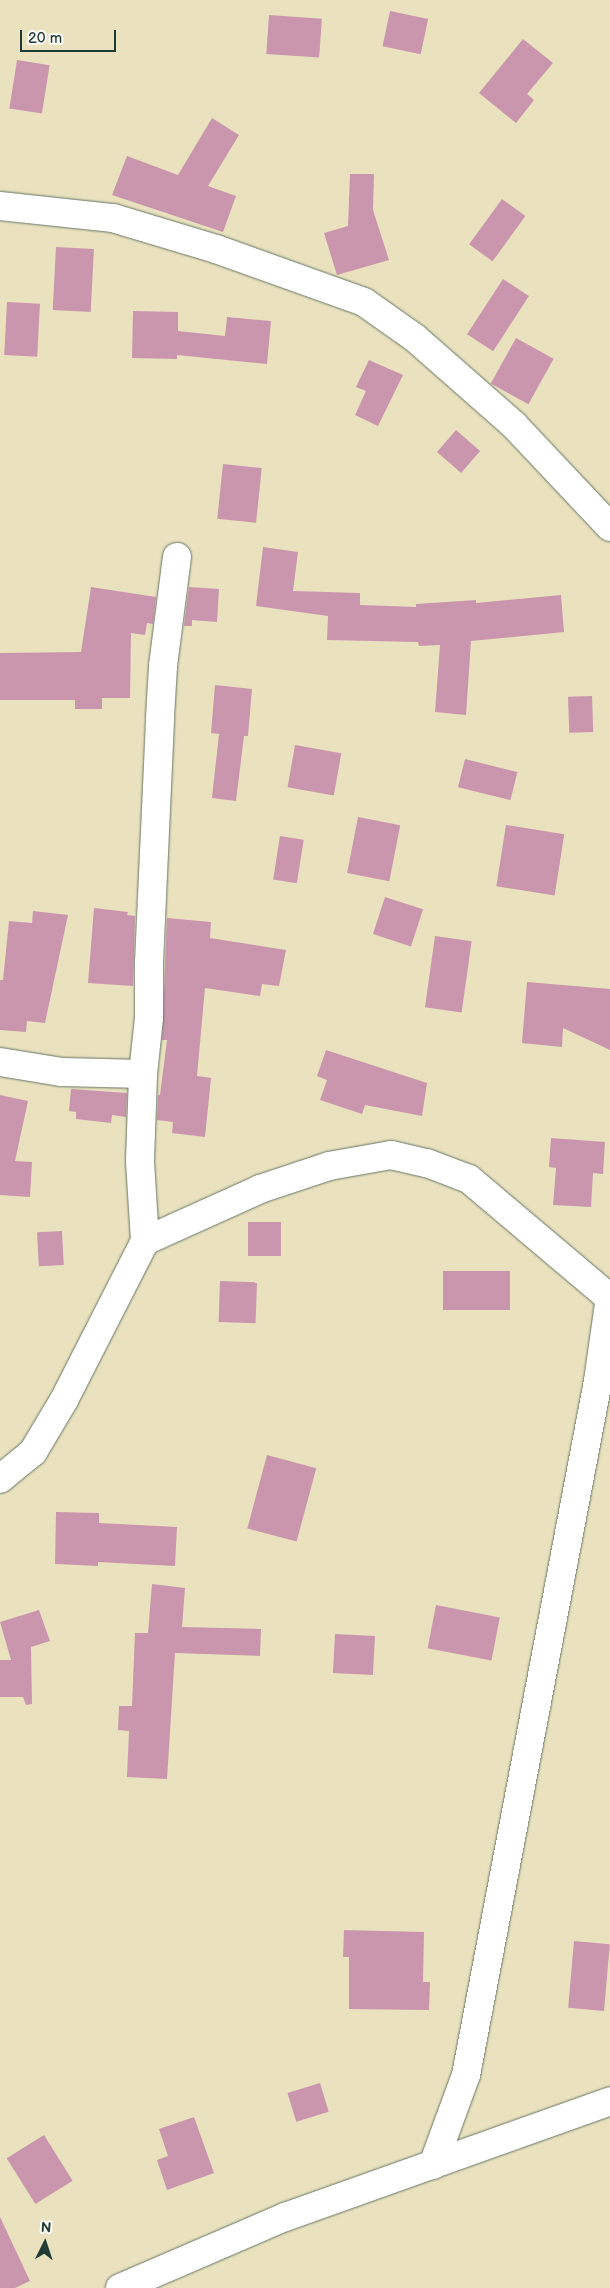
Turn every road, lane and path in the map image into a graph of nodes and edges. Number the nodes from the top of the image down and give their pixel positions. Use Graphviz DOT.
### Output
graph roads {
  1 [pos="0,206"];
  2 [pos="610,527"];
  3 [pos="177,557"];
  4 [pos="0,1062"];
  5 [pos="144,1074"];
  6 [pos="145,1241"];
  7 [pos="610,1298"];
  8 [pos="0,1479"];
  9 [pos="610,2101"];
  10 [pos="433,2164"];
  11 [pos="120,2288"];
  1 -- 2 [label="street"];
  3 -- 5 [label="street"];
  4 -- 5 [label="street"];
  5 -- 6 [label="street"];
  6 -- 7 [label="street"];
  6 -- 8 [label="street"];
  7 -- 10 [label="street"];
  9 -- 10 [label="street"];
  10 -- 11 [label="street"];
}
